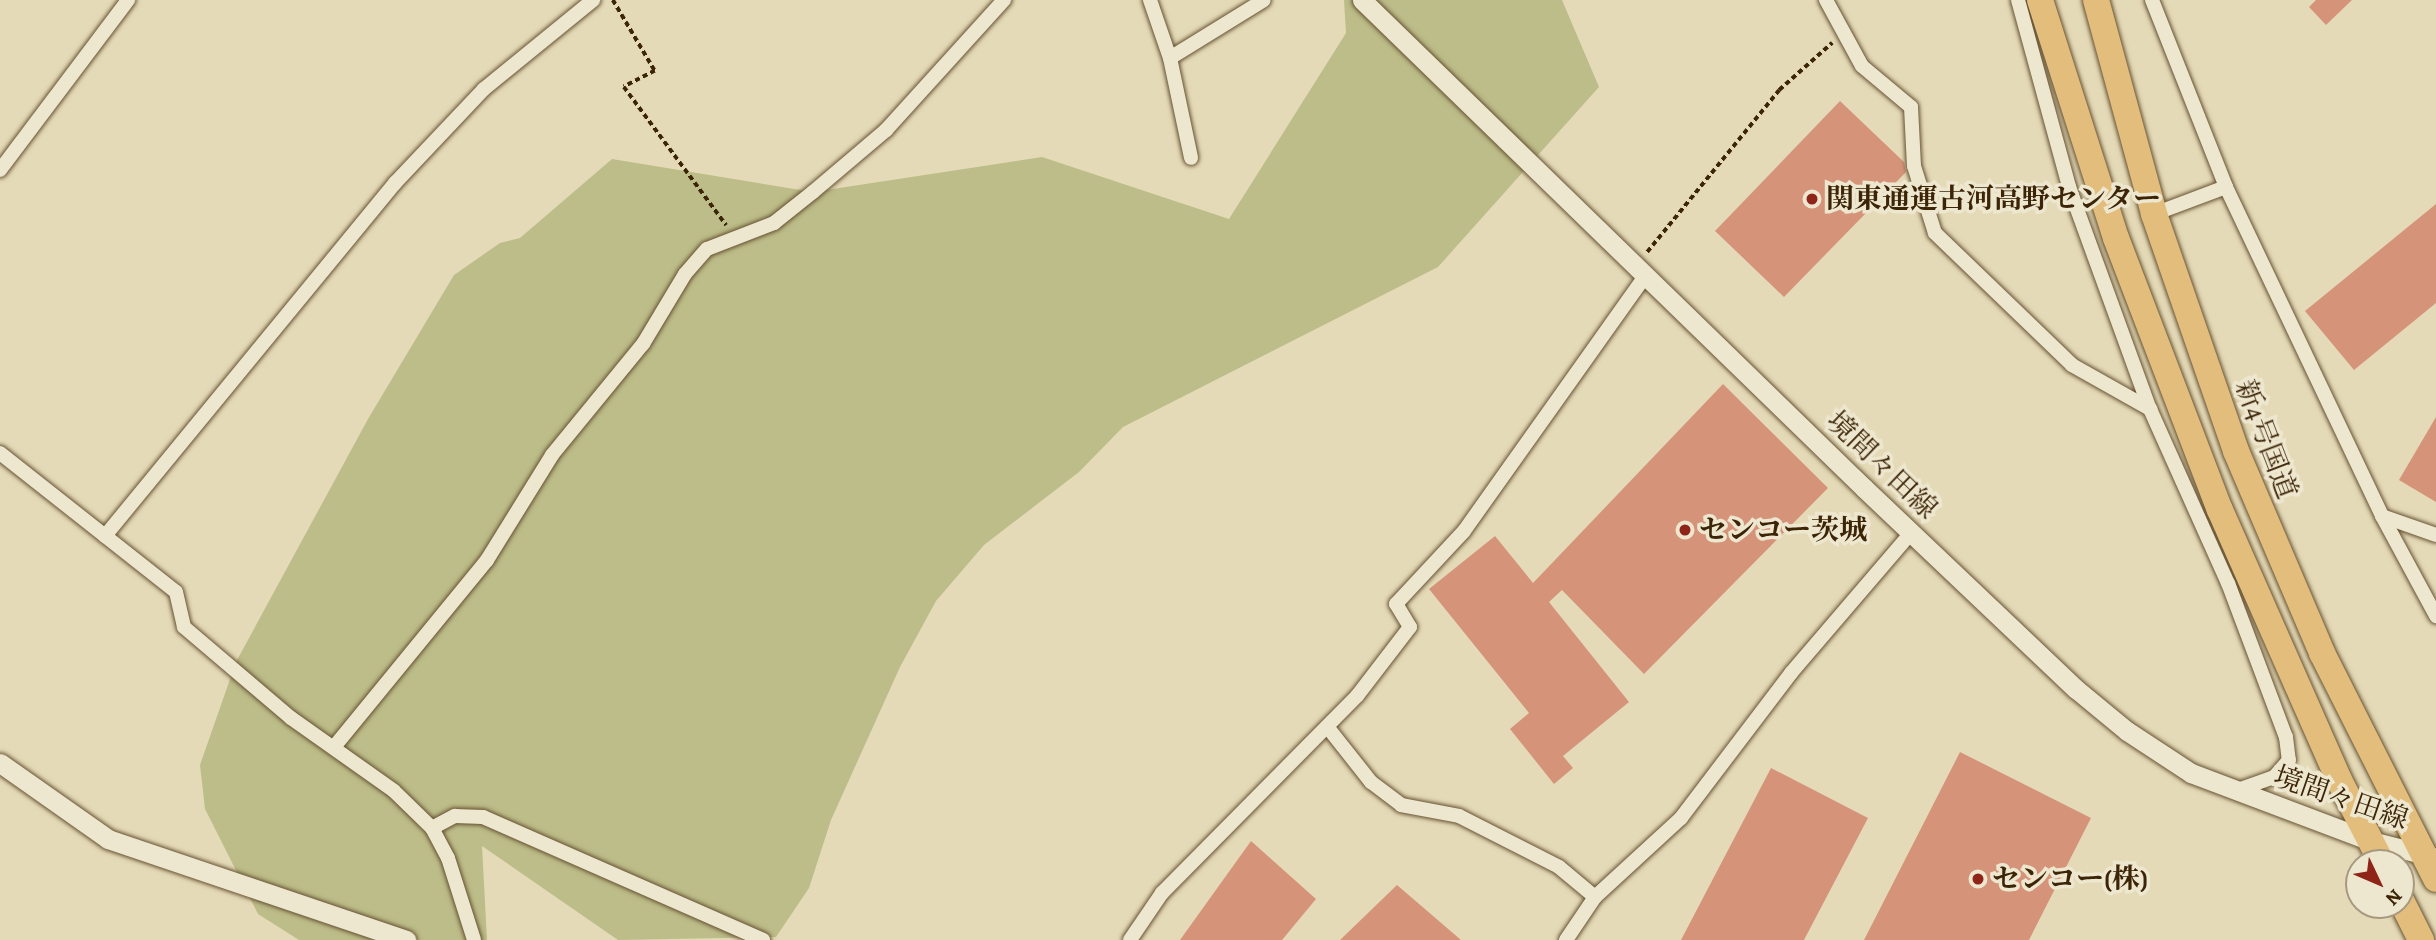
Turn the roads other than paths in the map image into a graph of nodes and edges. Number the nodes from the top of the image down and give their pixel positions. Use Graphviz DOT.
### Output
graph roads {
  1 [pos="128,0"];
  2 [pos="593,0"];
  3 [pos="1004,0"];
  4 [pos="1150,0"];
  5 [pos="1264,0"];
  6 [pos="1362,0"];
  7 [pos="1825,0"];
  8 [pos="2018,0"];
  9 [pos="2040,0"];
  10 [pos="2096,0"];
  11 [pos="2152,0"];
  12 [pos="1170,58"];
  13 [pos="1191,158"];
  14 [pos="0,170"];
  15 [pos="2226,187"];
  16 [pos="2154,214"];
  17 [pos="1640,271"];
  18 [pos="2150,409"];
  19 [pos="0,453"];
  20 [pos="2382,516"];
  21 [pos="1911,533"];
  22 [pos="2436,535"];
  23 [pos="105,536"];
  24 [pos="2436,616"];
  25 [pos="1329,729"];
  26 [pos="334,747"];
  27 [pos="0,763"];
  28 [pos="2235,791"];
  29 [pos="432,828"];
  30 [pos="2370,849"];
  31 [pos="2376,849"];
  32 [pos="2430,856"];
  33 [pos="2436,879"];
  34 [pos="1595,897"];
  35 [pos="2410,919"];
  36 [pos="406,940"];
  37 [pos="474,940"];
  38 [pos="763,940"];
  39 [pos="1130,940"];
  40 [pos="1566,940"];
  41 [pos="2421,940"];
  1 -- 14 [label="street"];
  2 -- 23 [label="street"];
  3 -- 26 [label="street"];
  4 -- 12 [label="street"];
  5 -- 12 [label="street"];
  6 -- 17 [label="main road, 境間々田線"];
  7 -- 18 [label="street"];
  8 -- 18 [label="street"];
  9 -- 31 [label="highway"];
  10 -- 16 [label="highway, 新4号国道"];
  11 -- 15 [label="street"];
  12 -- 13 [label="street"];
  15 -- 16 [label="street"];
  15 -- 20 [label="street"];
  16 -- 32 [label="highway, 新4号国道"];
  17 -- 21 [label="main road, 境間々田線"];
  17 -- 25 [label="street"];
  18 -- 28 [label="street"];
  19 -- 23 [label="street"];
  20 -- 22 [label="street"];
  20 -- 24 [label="street"];
  21 -- 28 [label="main road, 境間々田線"];
  21 -- 34 [label="street"];
  23 -- 26 [label="street"];
  25 -- 34 [label="street"];
  25 -- 39 [label="street"];
  26 -- 29 [label="street"];
  27 -- 36 [label="main road"];
  28 -- 30 [label="main road, 境間々田線"];
  29 -- 37 [label="street"];
  29 -- 38 [label="street"];
  32 -- 33 [label="highway, 新4号国道"];
  34 -- 40 [label="street"];
  35 -- 41 [label="highway"];
}
